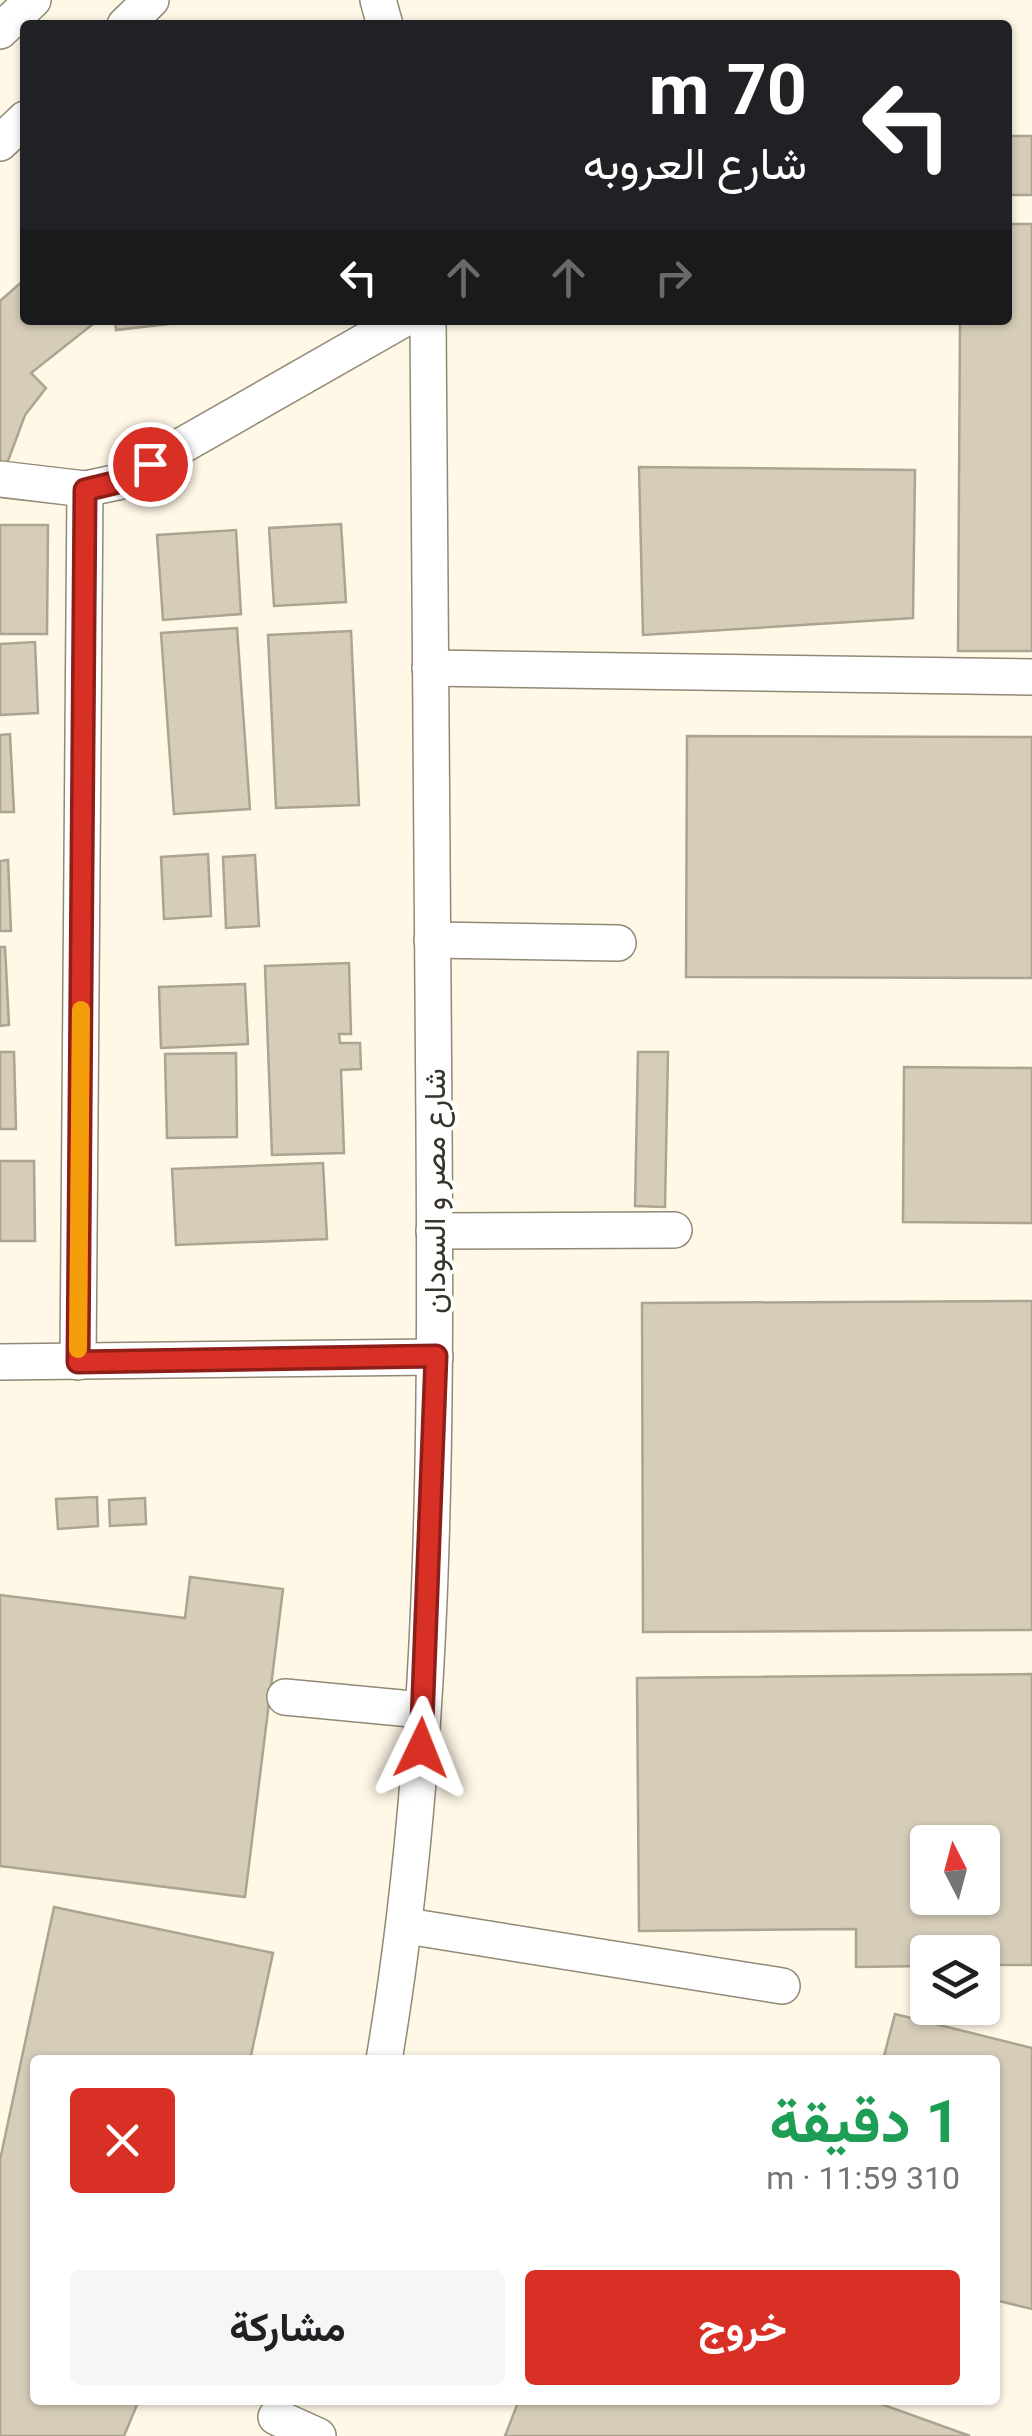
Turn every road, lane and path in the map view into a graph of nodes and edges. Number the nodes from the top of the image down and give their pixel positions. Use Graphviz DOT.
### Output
graph roads {
  1 [pos="32,0"];
  2 [pos="151,0"];
  3 [pos="130,20"];
  4 [pos="0,31"];
  5 [pos="20,124"];
  6 [pos="0,143"];
  7 [pos="393,325"];
  8 [pos="428,325"];
  9 [pos="0,479"];
  10 [pos="85,490"];
  11 [pos="430,668"];
  12 [pos="1032,676"];
  13 [pos="432,940"];
  14 [pos="618,943"];
  15 [pos="674,1230"];
  16 [pos="434,1231"];
  17 [pos="436,1356"];
  18 [pos="0,1362"];
  19 [pos="78,1362"];
  20 [pos="285,1697"];
  21 [pos="422,1710"];
  22 [pos="406,1926"];
  23 [pos="782,1986"];
  24 [pos="385,2055"];
  25 [pos="275,2418"];
  26 [pos="318,2436"];
  1 -- 4 [label="street"];
  2 -- 3 [label="street"];
  5 -- 6 [label="street"];
  7 -- 10 [label="street"];
  8 -- 11 [label="street, شارع مصر و السودان"];
  9 -- 10 [label="street"];
  10 -- 19 [label="street"];
  11 -- 12 [label="street"];
  11 -- 13 [label="street, شارع مصر و السودان"];
  13 -- 14 [label="street"];
  13 -- 16 [label="street, شارع مصر و السودان"];
  15 -- 16 [label="street"];
  16 -- 17 [label="street, شارع مصر و السودان"];
  17 -- 19 [label="street"];
  17 -- 21 [label="street, شارع مصر و السودان"];
  18 -- 19 [label="street"];
  20 -- 21 [label="street"];
  21 -- 22 [label="street, شارع مصر و السودان"];
  22 -- 23 [label="street"];
  22 -- 24 [label="street, شارع مصر و السودان"];
  25 -- 26 [label="street"];
}
